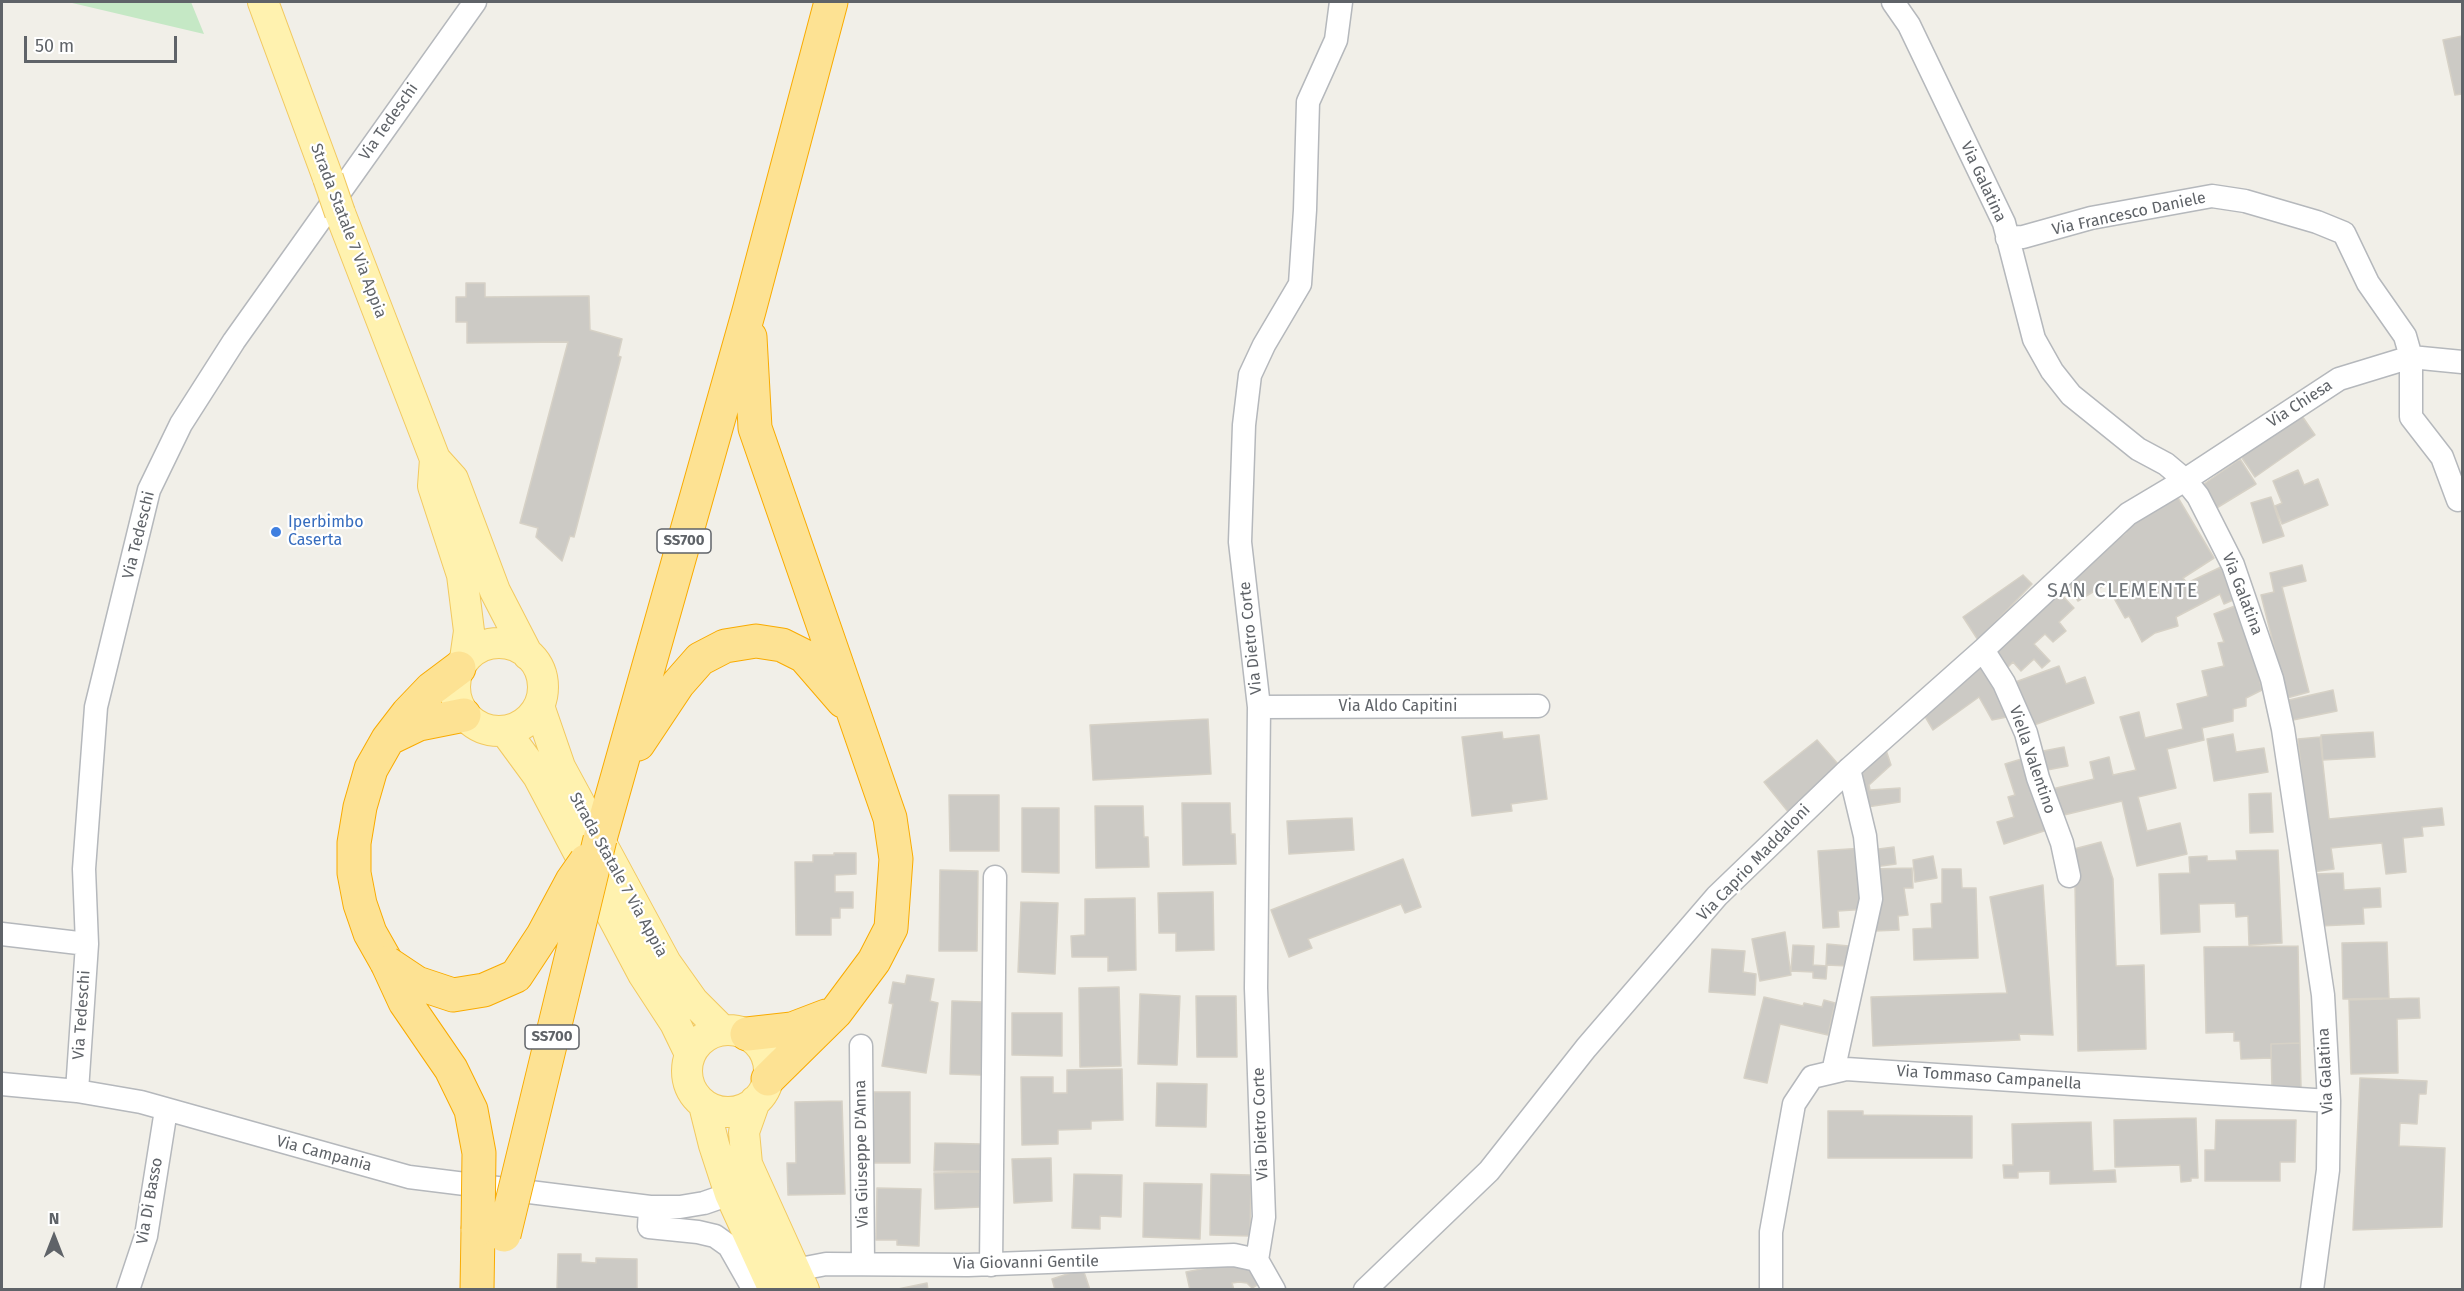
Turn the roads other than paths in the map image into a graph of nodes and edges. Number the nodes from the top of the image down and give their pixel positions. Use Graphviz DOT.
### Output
graph roads {
  1 [pos="263,2"];
  2 [pos="475,2"];
  3 [pos="831,2"];
  4 [pos="1341,2"];
  5 [pos="1893,2"];
  6 [pos="2007,238"];
  7 [pos="749,311"];
  8 [pos="2411,357"];
  9 [pos="2463,363"];
  10 [pos="435,459"];
  11 [pos="2185,480"];
  12 [pos="2458,500"];
  13 [pos="1983,650"];
  14 [pos="528,654"];
  15 [pos="462,664"];
  16 [pos="539,706"];
  17 [pos="1538,706"];
  18 [pos="1259,707"];
  19 [pos="854,713"];
  20 [pos="464,715"];
  21 [pos="505,731"];
  22 [pos="388,739"];
  23 [pos="1849,769"];
  24 [pos="620,772"];
  25 [pos="600,839"];
  26 [pos="2069,876"];
  27 [pos="995,877"];
  28 [pos="2,934"];
  29 [pos="87,944"];
  30 [pos="387,963"];
  31 [pos="836,1012"];
  32 [pos="735,1032"];
  33 [pos="861,1046"];
  34 [pos="690,1054"];
  35 [pos="1833,1072"];
  36 [pos="2,1084"];
  37 [pos="762,1090"];
  38 [pos="76,1091"];
  39 [pos="2329,1101"];
  40 [pos="704,1105"];
  41 [pos="166,1110"];
  42 [pos="730,1194"];
  43 [pos="650,1207"];
  44 [pos="491,1232"];
  45 [pos="1257,1260"];
  46 [pos="863,1263"];
  47 [pos="991,1264"];
  48 [pos="791,1283"];
  49 [pos="128,1290"];
  50 [pos="477,1290"];
  51 [pos="490,1290"];
  52 [pos="754,1290"];
  53 [pos="1274,1290"];
  54 [pos="1365,1290"];
  55 [pos="1771,1290"];
  56 [pos="2312,1290"];
  1 -- 10 [label="main road, Strada Statale 7 Via Appia, bridge"];
  2 -- 29 [label="street, Via Tedeschi"];
  3 -- 7 [label="highway, SS700"];
  4 -- 18 [label="street, Via Dietro Corte"];
  5 -- 6 [label="street, Via Galatina"];
  6 -- 8 [label="street, Via Francesco Daniele"];
  6 -- 11 [label="street, Via Galatina"];
  7 -- 19 [label="highway"];
  7 -- 24 [label="highway, SS700"];
  8 -- 9 [label="street, Via Chiesa"];
  8 -- 11 [label="street, Via Chiesa"];
  8 -- 12 [label="street, Via Francesco Daniele"];
  10 -- 14 [label="main road, Strada Statale 7 Via Appia"];
  10 -- 15 [label="main road, Strada Statale 7 Via Appia"];
  11 -- 13 [label="street, Via Caprio Maddaloni"];
  11 -- 39 [label="street, Via Galatina"];
  13 -- 23 [label="street, Via Caprio Maddaloni"];
  13 -- 26 [label="street, Viella Valentino"];
  14 -- 15 [label="main road"];
  14 -- 16 [label="main road, Strada Statale 7 Via Appia"];
  15 -- 20 [label="main road, Strada Statale 7 Via Appia"];
  15 -- 22 [label="highway"];
  16 -- 21 [label="main road"];
  16 -- 32 [label="main road, Strada Statale 7 Via Appia"];
  17 -- 18 [label="street, Via Aldo Capitini"];
  18 -- 45 [label="street, Via Dietro Corte"];
  19 -- 24 [label="highway, SS700"];
  19 -- 31 [label="highway, SS700"];
  20 -- 21 [label="main road"];
  20 -- 22 [label="highway"];
  21 -- 34 [label="main road, Strada Statale 7 Via Appia"];
  22 -- 30 [label="highway, SS700"];
  23 -- 35 [label="street"];
  23 -- 54 [label="street, Via Caprio Maddaloni"];
  24 -- 25 [label="highway, SS700"];
  25 -- 30 [label="highway, SS700, bridge"];
  25 -- 44 [label="highway, SS700, bridge"];
  27 -- 47 [label="street"];
  28 -- 29 [label="street"];
  29 -- 38 [label="street, Via Tedeschi"];
  30 -- 44 [label="highway, SS700, bridge"];
  31 -- 32 [label="highway, SS700"];
  31 -- 37 [label="highway, SS700"];
  32 -- 34 [label="main road"];
  32 -- 37 [label="main road, Strada Statale 7 Via Appia"];
  33 -- 46 [label="street, Via Giuseppe D'Anna"];
  34 -- 40 [label="main road, Strada Statale 7 Via Appia"];
  35 -- 39 [label="street, Via Tommaso Campanella"];
  35 -- 55 [label="street, Via Tommaso Campanella"];
  36 -- 38 [label="street, Via Campania"];
  37 -- 40 [label="main road"];
  37 -- 48 [label="main road"];
  38 -- 41 [label="street, Via Campania"];
  39 -- 56 [label="street, Via Galatina"];
  40 -- 42 [label="main road, Strada Statale 7 Via Appia"];
  41 -- 43 [label="street, Via Campania"];
  41 -- 49 [label="street, Via Di Basso"];
  42 -- 43 [label="street, Via Campania"];
  42 -- 48 [label="main road, Strada Statale 7 Via Appia"];
  43 -- 52 [label="street"];
  44 -- 50 [label="highway"];
  44 -- 51 [label="highway, SS700"];
  45 -- 47 [label="street, Via Giovanni Gentile"];
  45 -- 53 [label="street"];
  46 -- 47 [label="street, Via Giovanni Gentile"];
  46 -- 48 [label="street, Via Giovanni Gentile"];
}
